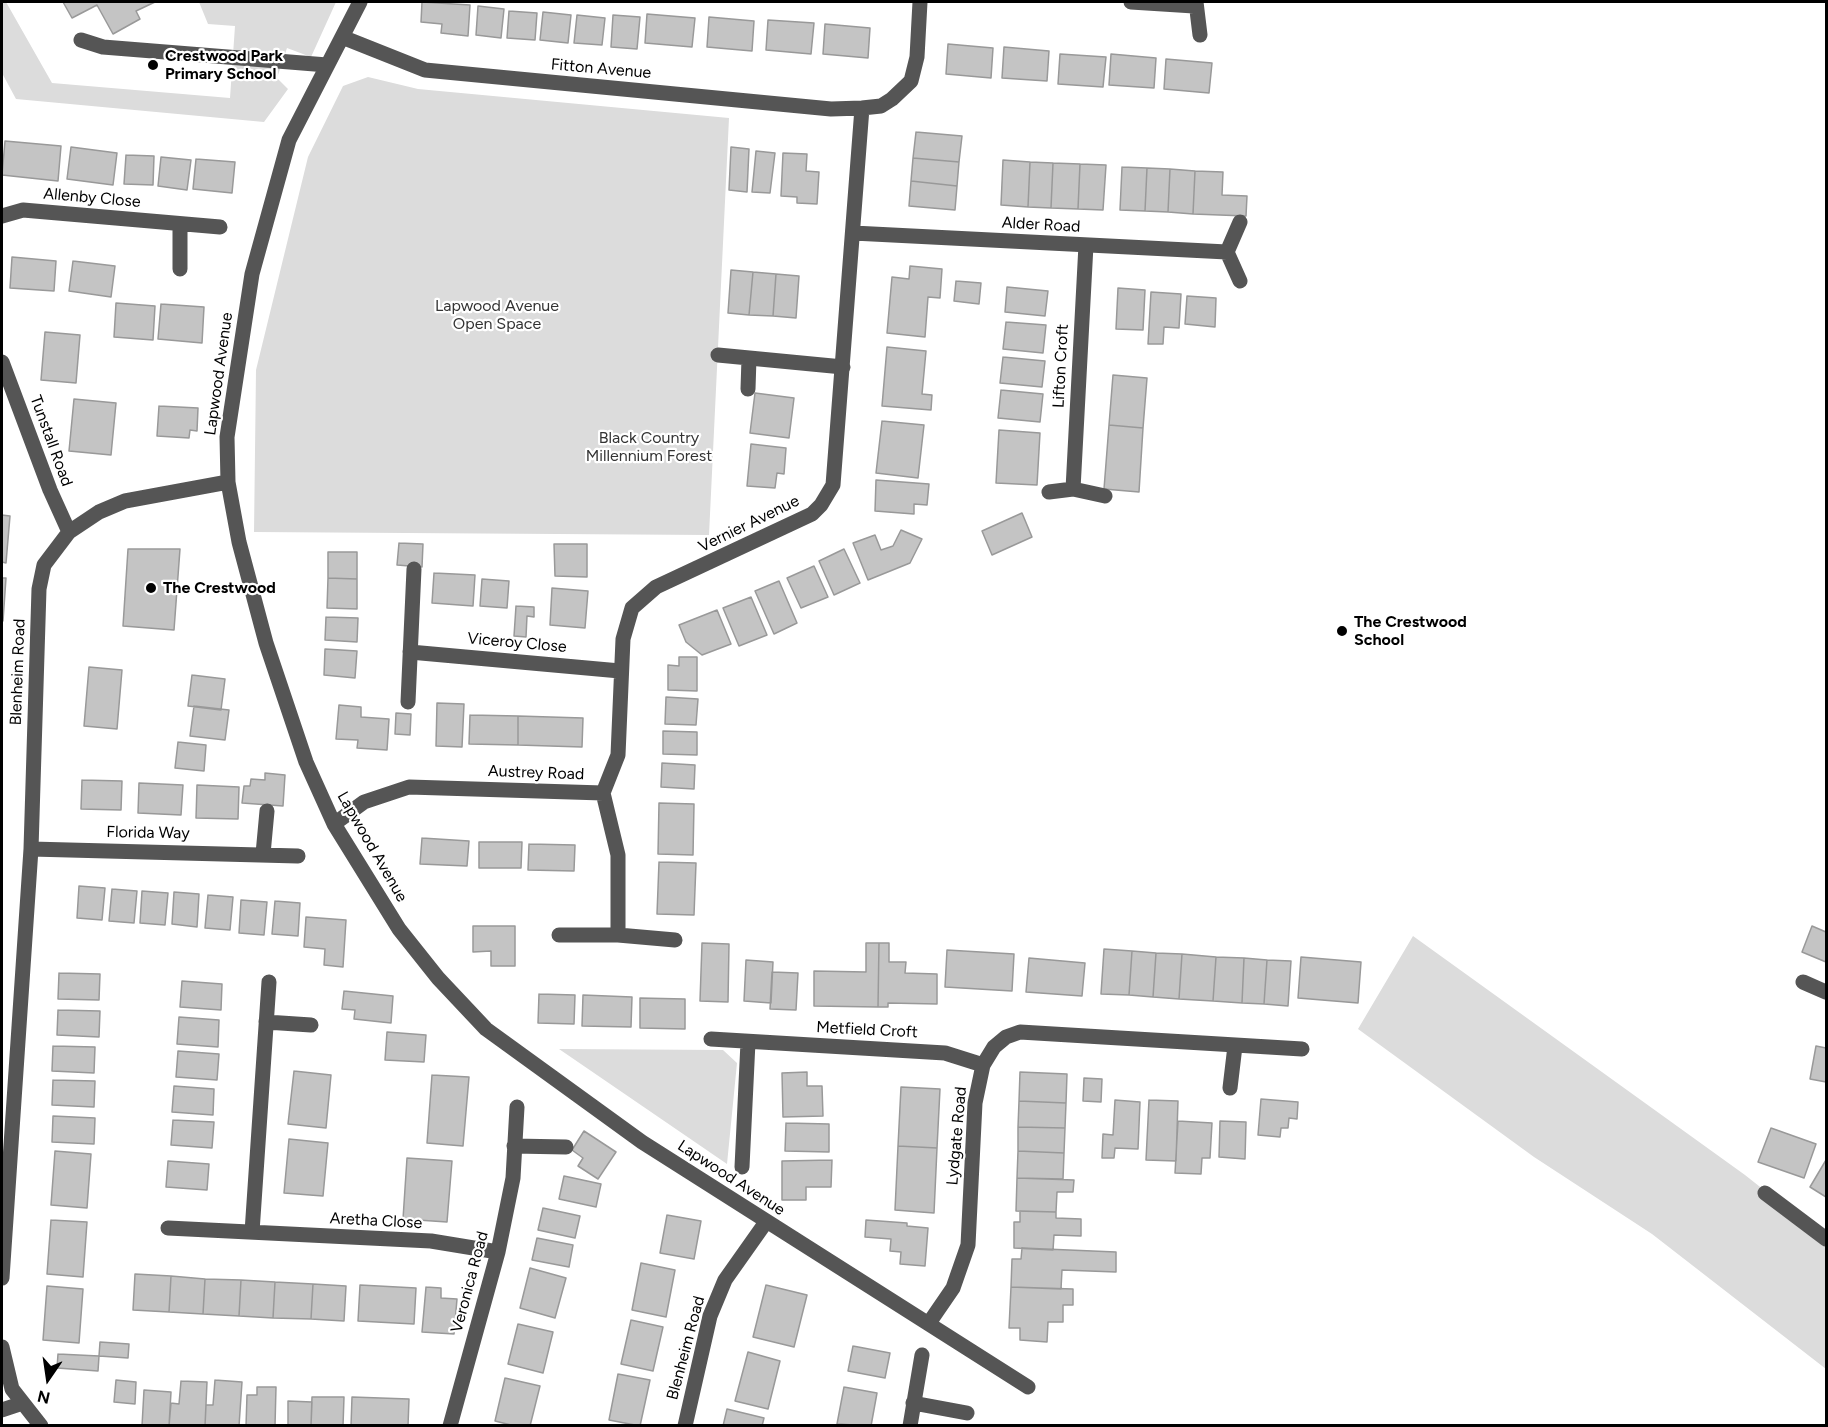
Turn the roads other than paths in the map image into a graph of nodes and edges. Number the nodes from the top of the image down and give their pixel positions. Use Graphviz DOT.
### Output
graph roads {
  1 [pos="360,2"];
  2 [pos="920,2"];
  3 [pos="1131,2"];
  4 [pos="1195,4"];
  5 [pos="1200,35"];
  6 [pos="342,37"];
  7 [pos="81,40"];
  8 [pos="327,65"];
  9 [pos="862,108"];
  10 [pos="2,216"];
  11 [pos="1240,222"];
  12 [pos="180,224"];
  13 [pos="220,227"];
  14 [pos="853,233"];
  15 [pos="1086,245"];
  16 [pos="1227,252"];
  17 [pos="180,269"];
  18 [pos="1240,281"];
  19 [pos="718,355"];
  20 [pos="749,358"];
  21 [pos="2,362"];
  22 [pos="843,367"];
  23 [pos="748,389"];
  24 [pos="228,482"];
  25 [pos="1072,489"];
  26 [pos="1049,492"];
  27 [pos="1105,496"];
  28 [pos="69,532"];
  29 [pos="414,569"];
  30 [pos="410,652"];
  31 [pos="621,671"];
  32 [pos="408,702"];
  33 [pos="603,793"];
  34 [pos="267,811"];
  35 [pos="334,824"];
  36 [pos="31,849"];
  37 [pos="263,854"];
  38 [pos="298,856"];
  39 [pos="559,934"];
  40 [pos="618,935"];
  41 [pos="675,940"];
  42 [pos="269,982"];
  43 [pos="1803,982"];
  44 [pos="1827,992"];
  45 [pos="266,1022"];
  46 [pos="311,1025"];
  47 [pos="711,1039"];
  48 [pos="748,1042"];
  49 [pos="1235,1046"];
  50 [pos="1302,1049"];
  51 [pos="983,1065"];
  52 [pos="1230,1088"];
  53 [pos="517,1107"];
  54 [pos="514,1146"];
  55 [pos="566,1148"];
  56 [pos="742,1167"];
  57 [pos="1765,1193"];
  58 [pos="766,1222"];
  59 [pos="168,1228"];
  60 [pos="252,1232"];
  61 [pos="1827,1239"];
  62 [pos="498,1252"];
  63 [pos="2,1278"];
  64 [pos="929,1323"];
  65 [pos="2,1347"];
  66 [pos="922,1355"];
  67 [pos="1028,1387"];
  68 [pos="23,1403"];
  69 [pos="914,1403"];
  70 [pos="2,1410"];
  71 [pos="967,1413"];
  72 [pos="40,1425"];
  73 [pos="450,1425"];
  74 [pos="685,1425"];
  75 [pos="910,1425"];
  1 -- 6 [label="street, Lapwood Avenue"];
  2 -- 9 [label="street, Fitton Avenue"];
  3 -- 4 [label="street"];
  4 -- 5 [label="street"];
  6 -- 8 [label="street, Lapwood Avenue"];
  6 -- 9 [label="street, Fitton Avenue"];
  7 -- 8 [label="street"];
  8 -- 24 [label="street, Lapwood Avenue"];
  9 -- 14 [label="street, Vernier Avenue"];
  10 -- 12 [label="street, Allenby Close"];
  11 -- 16 [label="street"];
  12 -- 13 [label="street, Allenby Close"];
  12 -- 17 [label="street"];
  14 -- 15 [label="street, Alder Road"];
  14 -- 22 [label="street, Vernier Avenue"];
  15 -- 16 [label="street, Alder Road"];
  15 -- 25 [label="street, Lifton Croft"];
  16 -- 18 [label="street"];
  19 -- 20 [label="street"];
  20 -- 22 [label="street"];
  20 -- 23 [label="street"];
  21 -- 28 [label="street, Tunstall Road"];
  22 -- 31 [label="street, Vernier Avenue"];
  24 -- 28 [label="street, Blenheim Road"];
  24 -- 35 [label="street, Lapwood Avenue"];
  25 -- 26 [label="street"];
  25 -- 27 [label="street"];
  28 -- 36 [label="street, Blenheim Road"];
  29 -- 30 [label="street"];
  30 -- 31 [label="street, Viceroy Close"];
  30 -- 32 [label="street"];
  31 -- 33 [label="street, Vernier Avenue"];
  33 -- 35 [label="street, Austrey Road"];
  33 -- 40 [label="street, Austrey Road"];
  34 -- 37 [label="street"];
  35 -- 58 [label="street, Lapwood Avenue"];
  36 -- 37 [label="street, Florida Way"];
  36 -- 63 [label="street, Blenheim Road"];
  37 -- 38 [label="street, Florida Way"];
  39 -- 40 [label="street"];
  40 -- 41 [label="street"];
  42 -- 45 [label="street"];
  43 -- 44 [label="street"];
  45 -- 46 [label="street"];
  45 -- 60 [label="street"];
  47 -- 48 [label="street, Metfield Croft"];
  48 -- 51 [label="street, Metfield Croft"];
  48 -- 56 [label="street"];
  49 -- 50 [label="street, Lydgate Road"];
  49 -- 51 [label="street, Lydgate Road"];
  49 -- 52 [label="street"];
  51 -- 64 [label="street, Lydgate Road"];
  53 -- 54 [label="street, Veronica Road"];
  54 -- 55 [label="street"];
  54 -- 62 [label="street, Veronica Road"];
  57 -- 61 [label="street"];
  58 -- 64 [label="street, Lapwood Avenue"];
  58 -- 74 [label="street, Blenheim Road"];
  59 -- 60 [label="street, Aretha Close"];
  60 -- 62 [label="street, Aretha Close"];
  62 -- 73 [label="street, Veronica Road"];
  64 -- 67 [label="street, Lapwood Avenue"];
  65 -- 68 [label="street"];
  66 -- 69 [label="street"];
  68 -- 70 [label="street"];
  68 -- 72 [label="street"];
  69 -- 71 [label="street"];
  69 -- 75 [label="street"];
}
